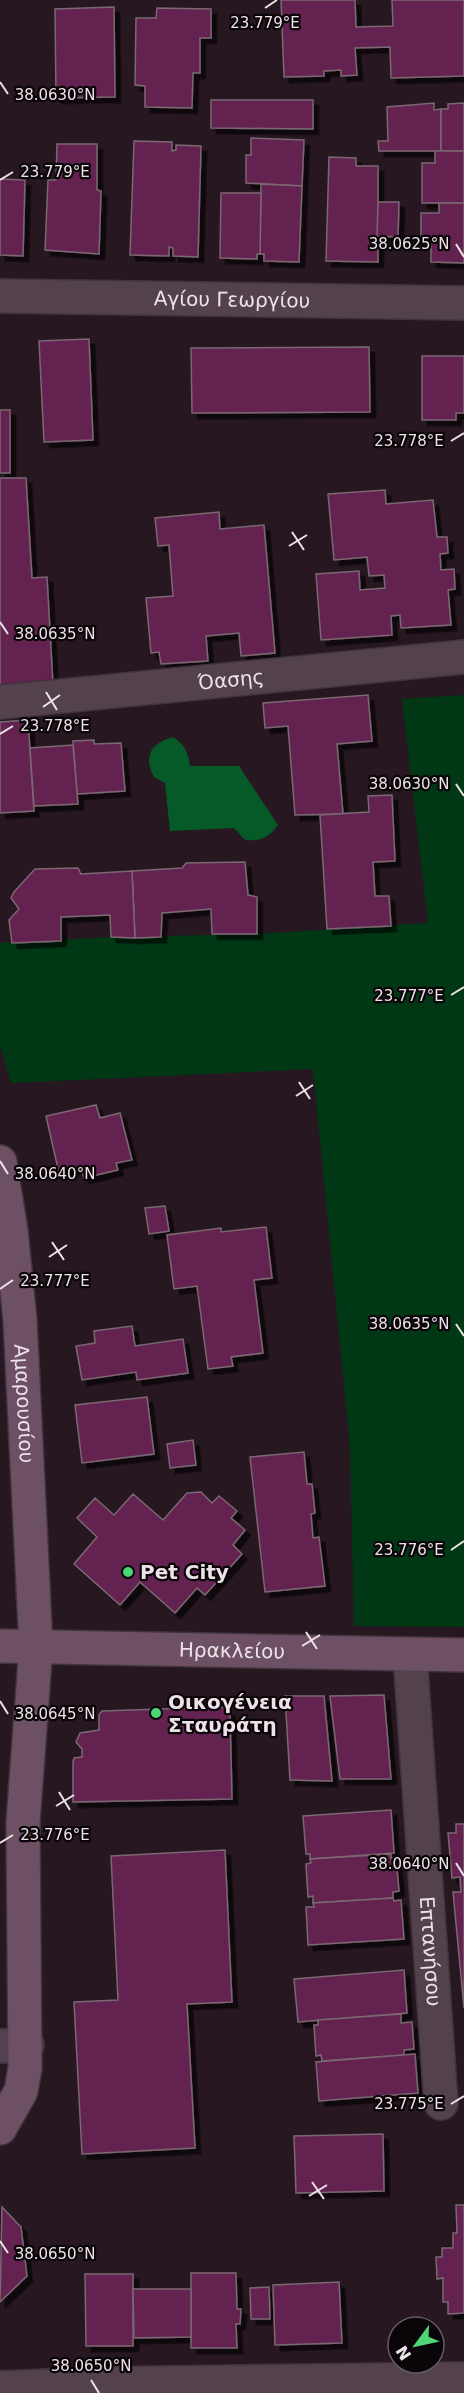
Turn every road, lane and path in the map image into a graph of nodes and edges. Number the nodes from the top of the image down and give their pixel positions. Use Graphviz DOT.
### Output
graph roads {
  1 [pos="0,296"];
  2 [pos="464,303"];
  3 [pos="464,657"];
  4 [pos="0,702"];
  5 [pos="0,1162"];
  6 [pos="0,1646"];
  7 [pos="36,1647"];
  8 [pos="410,1655"];
  9 [pos="464,1655"];
  10 [pos="13,2045"];
  11 [pos="441,2103"];
  12 [pos="0,2128"];
  13 [pos="464,2379"];
  14 [pos="0,2388"];
  15 [pos="95,2388"];
  1 -- 2 [label="street, Αγίου Γεωργίου"];
  3 -- 4 [label="street, Όασης"];
  5 -- 7 [label="main road, Αμαρουσίου"];
  6 -- 7 [label="main road, Ηρακλείου"];
  7 -- 8 [label="main road, Ηρακλείου"];
  7 -- 10 [label="main road, Αμαρουσίου"];
  8 -- 9 [label="main road, Ηρακλείου"];
  8 -- 11 [label="street, Επτανήσου"];
  10 -- 12 [label="main road, Αμαρουσίου"];
  13 -- 15 [label="street"];
  14 -- 15 [label="street"];
}
